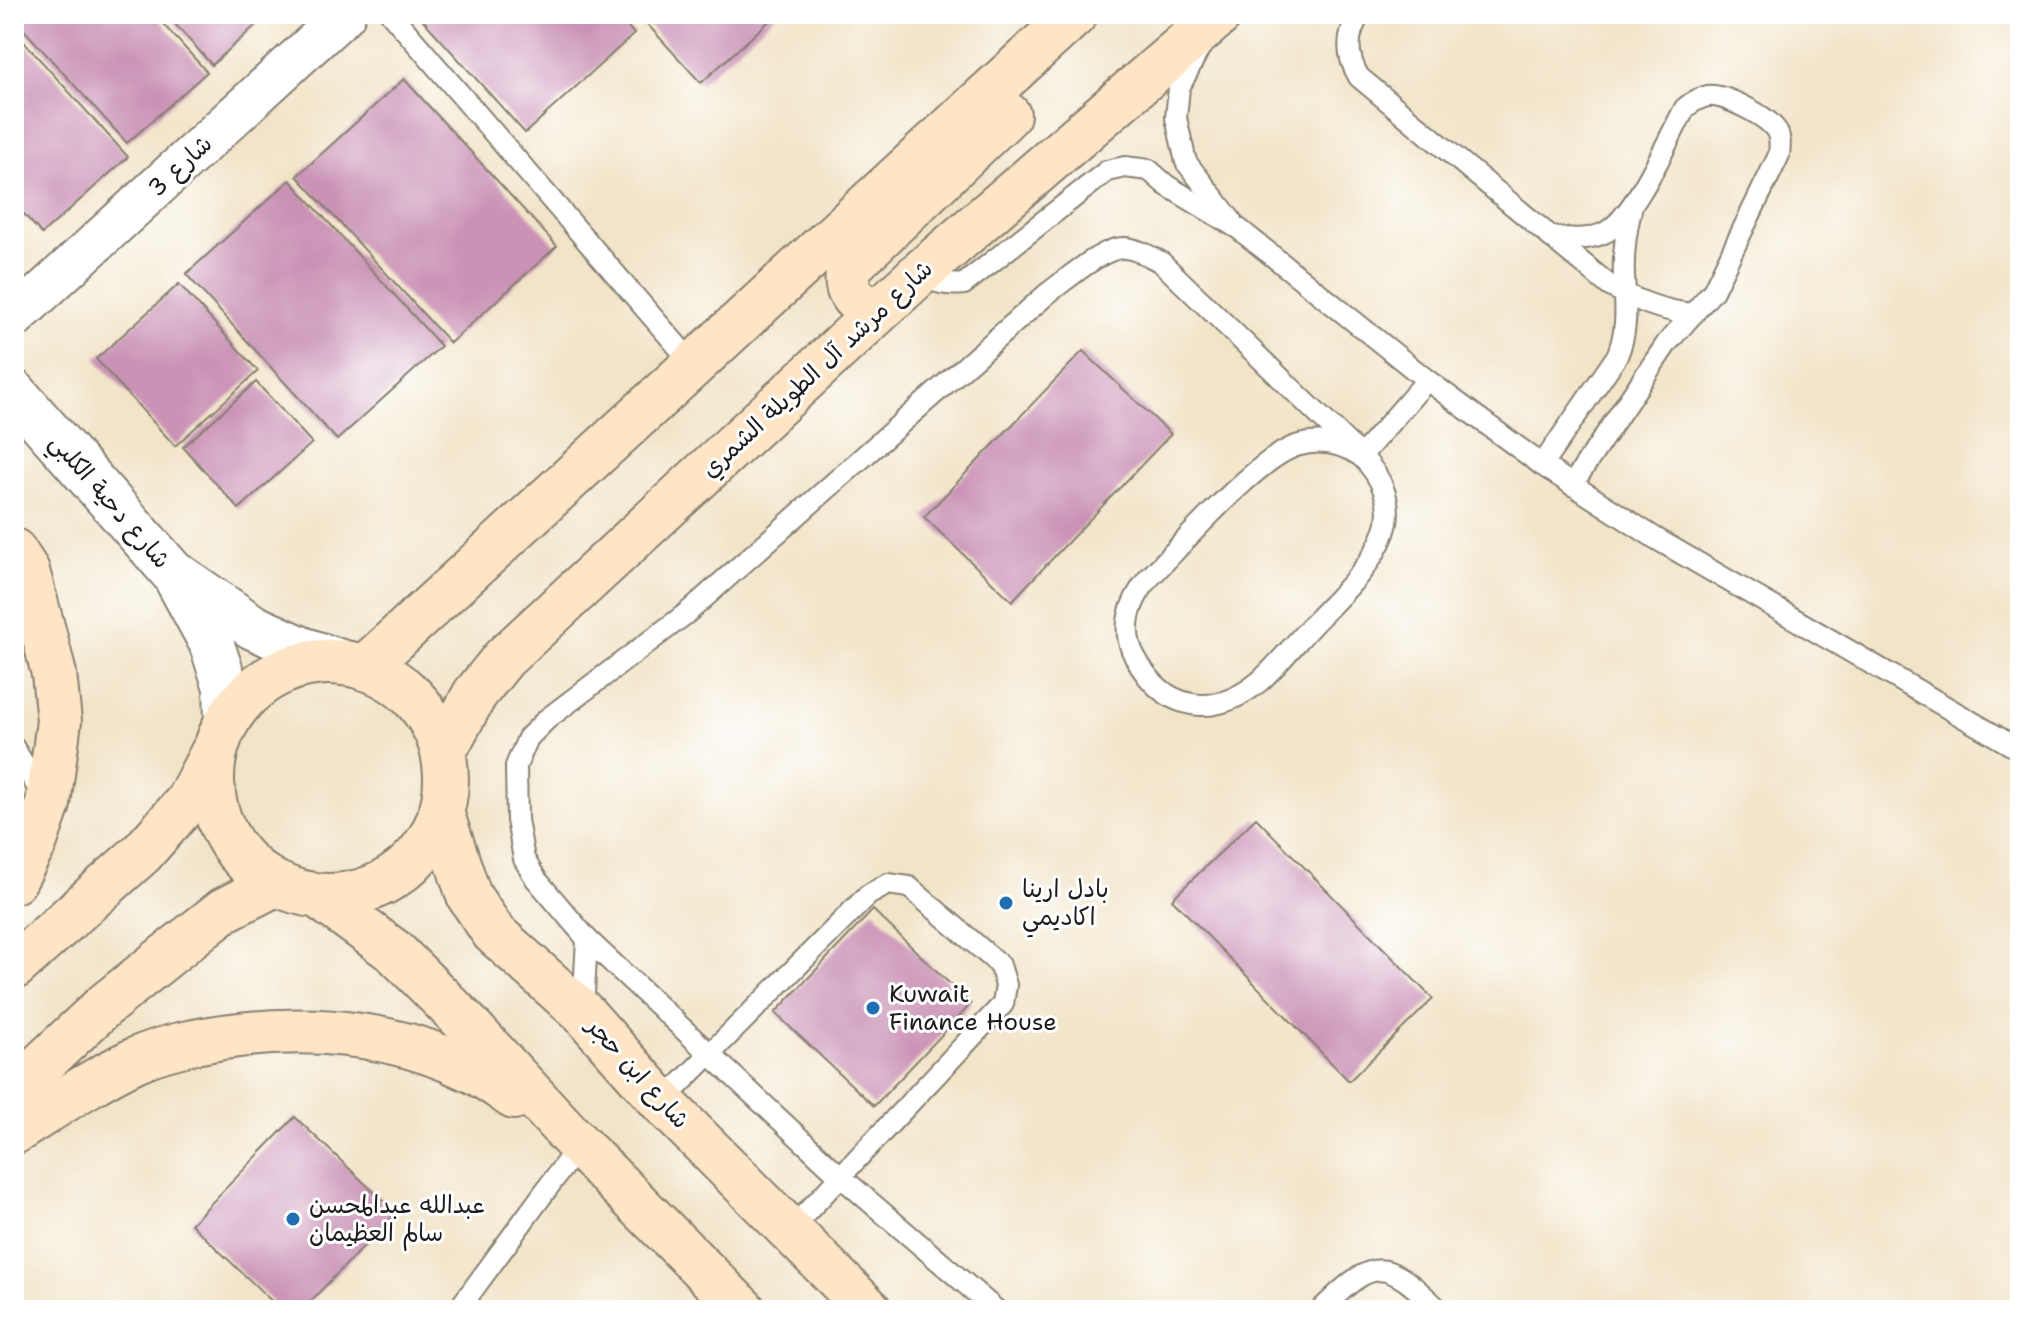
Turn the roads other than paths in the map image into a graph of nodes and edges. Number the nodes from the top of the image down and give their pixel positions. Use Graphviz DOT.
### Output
graph roads {
  1 [pos="345,14"];
  2 [pos="391,14"];
  3 [pos="1360,14"];
  4 [pos="1218,16"];
  5 [pos="1057,20"];
  6 [pos="1632,204"];
  7 [pos="1239,229"];
  8 [pos="1551,237"];
  9 [pos="919,274"];
  10 [pos="1625,294"];
  11 [pos="884,306"];
  12 [pos="1693,314"];
  13 [pos="14,318"];
  14 [pos="693,364"];
  15 [pos="1427,380"];
  16 [pos="14,392"];
  17 [pos="1361,456"];
  18 [pos="1542,465"];
  19 [pos="1572,485"];
  20 [pos="14,551"];
  21 [pos="174,574"];
  22 [pos="354,665"];
  23 [pos="222,733"];
  24 [pos="14,748"];
  25 [pos="2020,750"];
  26 [pos="444,751"];
  27 [pos="48,804"];
  28 [pos="442,815"];
  29 [pos="14,881"];
  30 [pos="275,884"];
  31 [pos="318,896"];
  32 [pos="587,939"];
  33 [pos="14,967"];
  34 [pos="583,1013"];
  35 [pos="710,1054"];
  36 [pos="14,1090"];
  37 [pos="662,1102"];
  38 [pos="14,1132"];
  39 [pos="570,1135"];
  40 [pos="840,1176"];
  41 [pos="790,1230"];
  42 [pos="458,1310"];
  43 [pos="743,1310"];
  44 [pos="869,1310"];
  45 [pos="996,1310"];
  46 [pos="1321,1310"];
  47 [pos="1439,1310"];
  1 -- 13 [label="street, شارع 3"];
  2 -- 14 [label="lane"];
  3 -- 8 [label="lane"];
  4 -- 7 [label="lane"];
  4 -- 9 [label="main road, شارع مرشد آل الطويلة الشمري"];
  5 -- 11 [label="main road"];
  5 -- 14 [label="main road"];
  6 -- 8 [label="lane"];
  6 -- 10 [label="lane"];
  6 -- 12 [label="lane"];
  7 -- 9 [label="lane"];
  7 -- 15 [label="lane"];
  8 -- 10 [label="lane"];
  9 -- 11 [label="main road, شارع مرشد آل الطويلة الشمري"];
  10 -- 12 [label="lane"];
  10 -- 18 [label="lane"];
  11 -- 26 [label="main road, شارع مرشد آل الطويلة الشمري"];
  12 -- 19 [label="lane"];
  14 -- 22 [label="main road"];
  15 -- 17 [label="lane"];
  15 -- 18 [label="lane"];
  16 -- 21 [label="street, شارع دحية الكلبي"];
  17 -- 17 [label="lane"];
  17 -- 32 [label="lane"];
  18 -- 19 [label="lane"];
  19 -- 25 [label="lane"];
  20 -- 27 [label="main road"];
  21 -- 22 [label="street, شارع دحية الكلبي"];
  21 -- 23 [label="street, شارع دحية الكلبي"];
  22 -- 23 [label="main road"];
  22 -- 26 [label="main road"];
  23 -- 30 [label="main road"];
  23 -- 33 [label="main road"];
  24 -- 27 [label="lane"];
  26 -- 28 [label="main road"];
  27 -- 29 [label="main road"];
  28 -- 31 [label="main road"];
  28 -- 34 [label="main road, شارع ابن حجر"];
  30 -- 31 [label="main road"];
  30 -- 36 [label="main road"];
  31 -- 39 [label="main road"];
  32 -- 34 [label="lane"];
  32 -- 35 [label="lane"];
  34 -- 37 [label="main road, شارع ابن حجر"];
  35 -- 37 [label="lane"];
  35 -- 40 [label="lane"];
  35 -- 40 [label="lane"];
  37 -- 41 [label="main road, شارع ابن حجر"];
  38 -- 39 [label="main road"];
  39 -- 42 [label="lane"];
  39 -- 43 [label="main road"];
  40 -- 41 [label="lane"];
  40 -- 45 [label="lane"];
  41 -- 44 [label="main road, شارع ابن حجر"];
  46 -- 47 [label="lane"];
}
